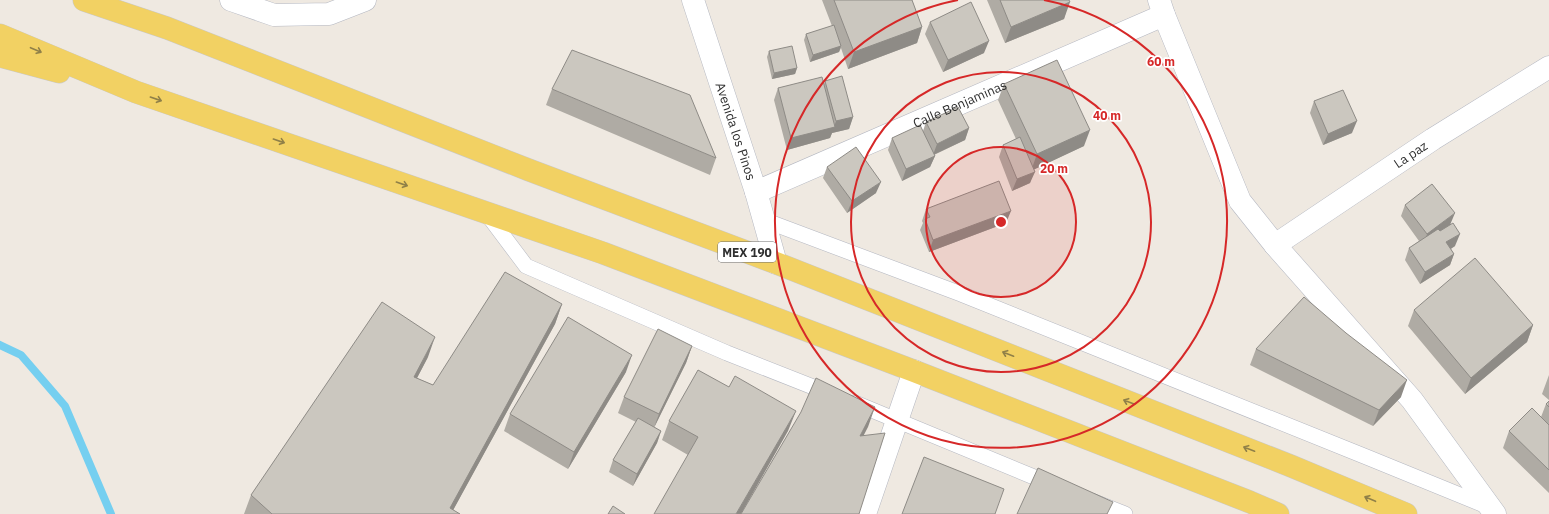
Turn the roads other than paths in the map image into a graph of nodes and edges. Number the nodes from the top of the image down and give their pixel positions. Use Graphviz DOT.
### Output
graph roads {
  1 [pos="84,0"];
  2 [pos="114,0"];
  3 [pos="231,0"];
  4 [pos="365,0"];
  5 [pos="692,0"];
  6 [pos="1161,8"];
  7 [pos="167,28"];
  8 [pos="0,35"];
  9 [pos="0,56"];
  10 [pos="1549,67"];
  11 [pos="136,92"];
  12 [pos="756,192"];
  13 [pos="487,214"];
  14 [pos="764,220"];
  15 [pos="1275,246"];
  16 [pos="776,263"];
  17 [pos="914,371"];
  18 [pos="897,420"];
  19 [pos="1066,490"];
  20 [pos="1081,496"];
  21 [pos="1494,511"];
  22 [pos="865,514"];
  23 [pos="1125,514"];
  24 [pos="1278,514"];
  25 [pos="1406,514"];
  1 -- 7 [label="main road, MEX 190"];
  2 -- 7 [label="main road"];
  3 -- 4 [label="street"];
  5 -- 12 [label="street, Avenida los Pinos"];
  6 -- 12 [label="street, Calle Benjaminas"];
  6 -- 15 [label="street"];
  7 -- 16 [label="main road, MEX 190"];
  8 -- 11 [label="main road, one-way"];
  9 -- 11 [label="main road"];
  10 -- 15 [label="street, La paz"];
  11 -- 13 [label="main road, one-way"];
  12 -- 14 [label="street, Avenida los Pinos"];
  13 -- 17 [label="main road"];
  13 -- 18 [label="lane"];
  14 -- 16 [label="street, Avenida los Pinos"];
  14 -- 21 [label="lane"];
  15 -- 21 [label="street"];
  25 -- 16 [label="main road, MEX 190, one-way"];
  17 -- 18 [label="street"];
  17 -- 24 [label="main road"];
  18 -- 19 [label="lane"];
  18 -- 22 [label="street"];
  20 -- 23 [label="lane"];
}
